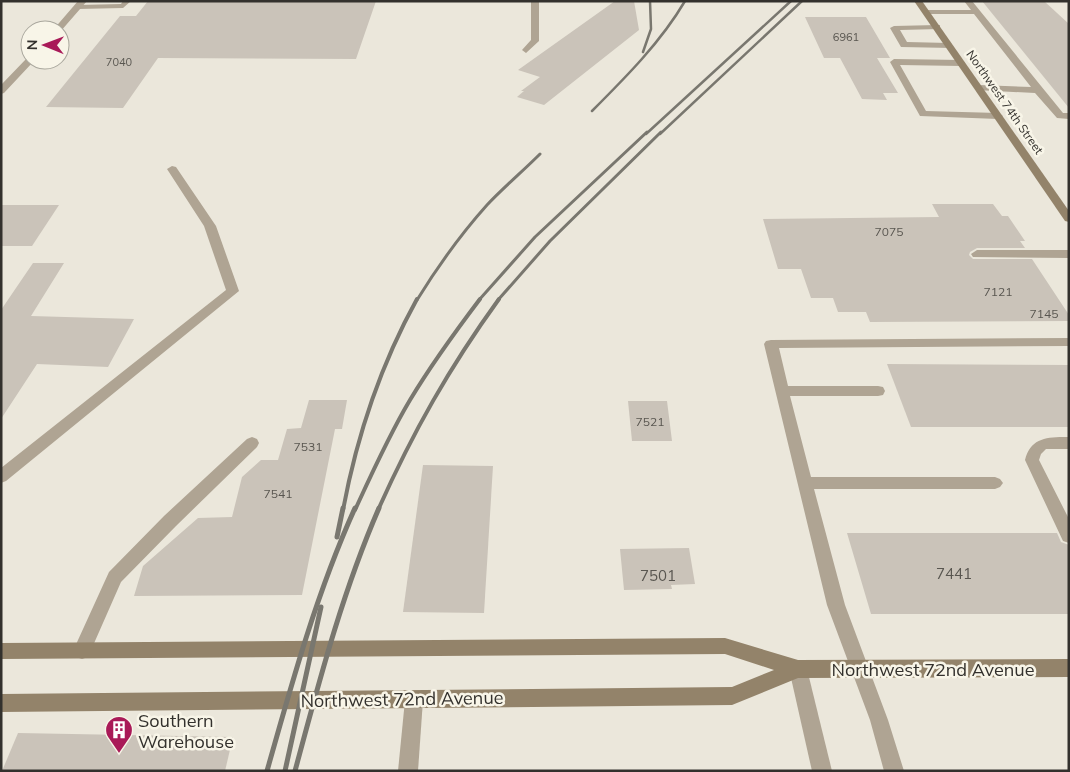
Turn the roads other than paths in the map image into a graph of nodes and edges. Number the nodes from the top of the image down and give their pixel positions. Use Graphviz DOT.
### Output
graph roads {
  1 [pos="127,1"];
  2 [pos="535,1"];
  3 [pos="918,1"];
  4 [pos="968,1"];
  5 [pos="81,4"];
  6 [pos="926,12"];
  7 [pos="977,12"];
  8 [pos="66,20"];
  9 [pos="937,28"];
  10 [pos="949,46"];
  11 [pos="526,50"];
  12 [pos="961,63"];
  13 [pos="21,70"];
  14 [pos="979,88"];
  15 [pos="1038,90"];
  16 [pos="1,91"];
  17 [pos="998,116"];
  18 [pos="1069,116"];
  19 [pos="172,169"];
  20 [pos="1069,219"];
  21 [pos="977,254"];
  22 [pos="1069,254"];
  23 [pos="1069,342"];
  24 [pos="782,391"];
  25 [pos="878,391"];
  26 [pos="252,443"];
  27 [pos="1069,443"];
  28 [pos="1,477"];
  29 [pos="805,483"];
  30 [pos="996,483"];
  31 [pos="1069,536"];
  32 [pos="1,651"];
  33 [pos="82,651"];
  34 [pos="860,668"];
  35 [pos="1069,668"];
  36 [pos="798,670"];
  37 [pos="414,700"];
  38 [pos="1,703"];
  39 [pos="408,771"];
  40 [pos="822,771"];
  41 [pos="894,771"];
  1 -- 5 [label="street"];
  2 -- 11 [label="street"];
  3 -- 6 [label="main road, Northwest 74th Street"];
  4 -- 7 [label="street"];
  5 -- 8 [label="street"];
  6 -- 7 [label="street"];
  6 -- 9 [label="main road, Northwest 74th Street"];
  7 -- 15 [label="street"];
  9 -- 10 [label="main road, Northwest 74th Street"];
  9 -- 10 [label="street"];
  10 -- 12 [label="main road, Northwest 74th Street"];
  12 -- 14 [label="main road, Northwest 74th Street"];
  12 -- 17 [label="street"];
  13 -- 16 [label="street"];
  14 -- 15 [label="street"];
  14 -- 17 [label="main road, Northwest 74th Street"];
  15 -- 18 [label="street"];
  17 -- 20 [label="main road, Northwest 74th Street"];
  19 -- 28 [label="street"];
  21 -- 22 [label="street"];
  23 -- 24 [label="street"];
  24 -- 25 [label="street"];
  24 -- 29 [label="street"];
  26 -- 33 [label="street"];
  27 -- 31 [label="street"];
  29 -- 30 [label="street"];
  29 -- 34 [label="street"];
  32 -- 33 [label="main road, Northwest 72nd Avenue"];
  33 -- 36 [label="main road, Northwest 72nd Avenue"];
  34 -- 35 [label="main road, Northwest 72nd Avenue"];
  34 -- 36 [label="main road, Northwest 72nd Avenue"];
  34 -- 41 [label="street"];
  36 -- 37 [label="main road, Northwest 72nd Avenue"];
  36 -- 40 [label="street"];
  37 -- 38 [label="main road, Northwest 72nd Avenue"];
  37 -- 39 [label="street"];
}
